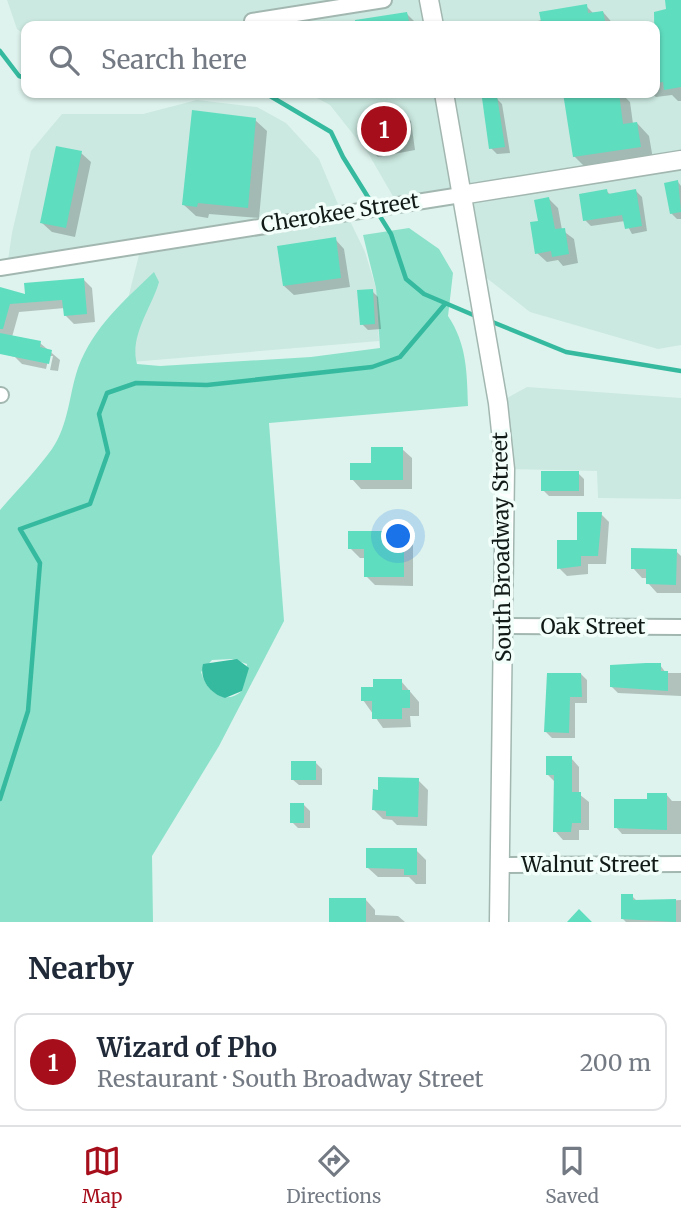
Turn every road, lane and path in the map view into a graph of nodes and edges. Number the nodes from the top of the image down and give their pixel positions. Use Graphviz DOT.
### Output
graph roads {
  1 [pos="384,0"];
  2 [pos="429,0"];
  3 [pos="251,21"];
  4 [pos="433,21"];
  5 [pos="445,98"];
  6 [pos="681,160"];
  7 [pos="461,195"];
  8 [pos="0,268"];
  9 [pos="504,626"];
  10 [pos="681,627"];
  11 [pos="681,864"];
  12 [pos="499,865"];
  13 [pos="499,922"];
  1 -- 3 [label="street"];
  2 -- 4 [label="street"];
  5 -- 7 [label="street, South Broadway Street"];
  6 -- 7 [label="street, Cherokee Street"];
  7 -- 8 [label="street, Cherokee Street"];
  7 -- 9 [label="street, South Broadway Street"];
  9 -- 10 [label="street, Oak Street"];
  9 -- 12 [label="street, South Broadway Street"];
  11 -- 12 [label="street, Walnut Street"];
  12 -- 13 [label="street, South Broadway Street"];
}
